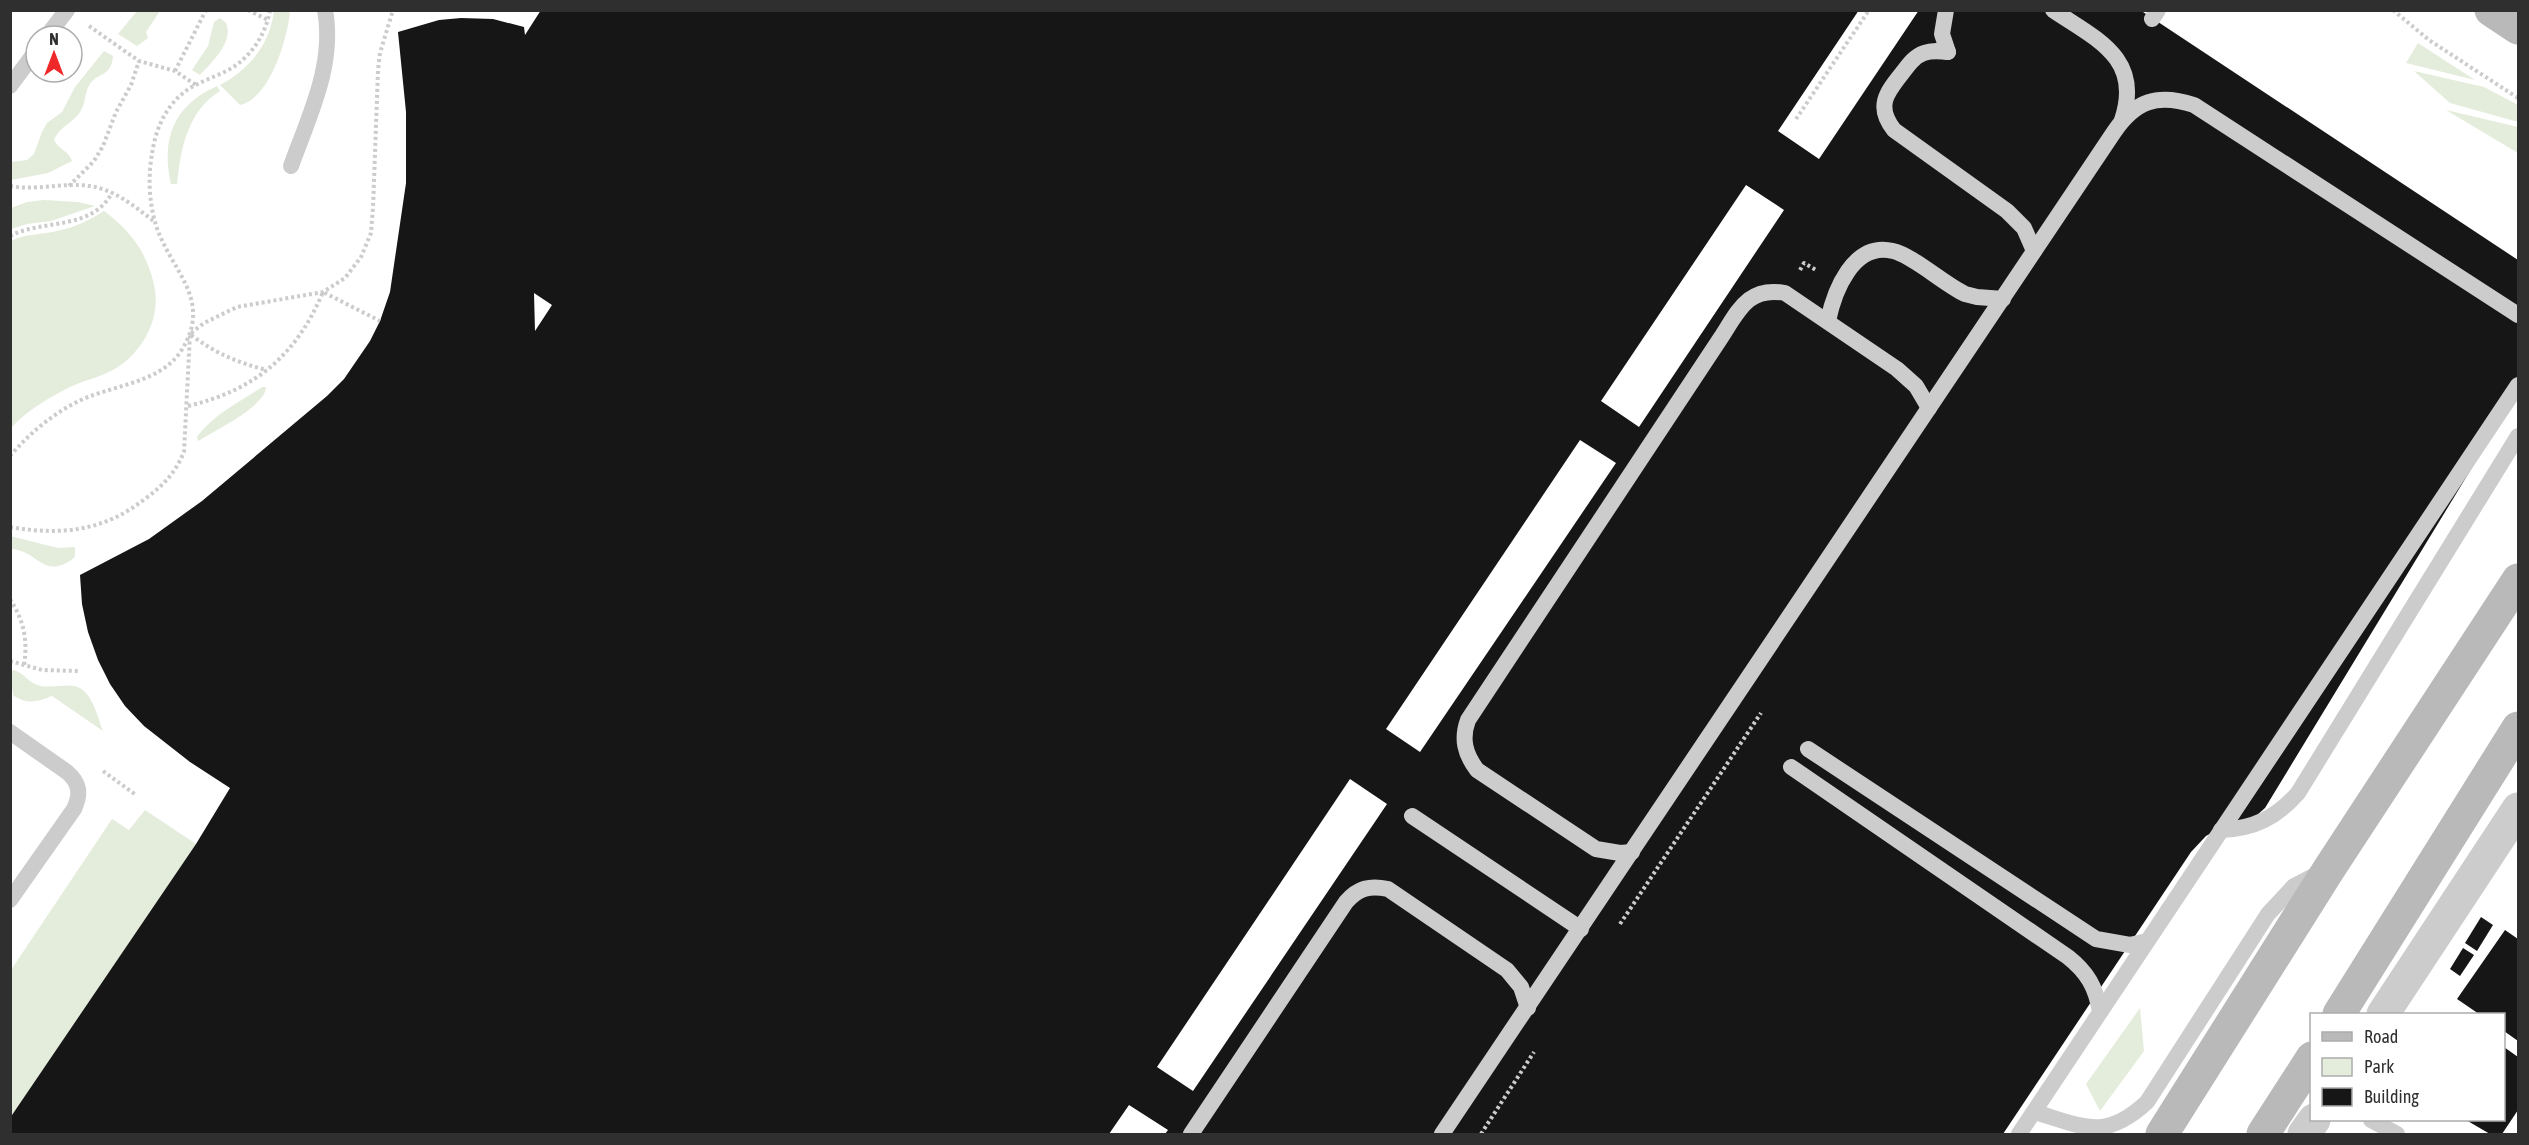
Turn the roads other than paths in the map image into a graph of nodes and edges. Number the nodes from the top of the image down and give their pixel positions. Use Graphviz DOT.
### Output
graph roads {
  1 [pos="325,10"];
  2 [pos="1946,10"];
  3 [pos="2053,10"];
  4 [pos="2491,10"];
  5 [pos="67,11"];
  6 [pos="57,24"];
  7 [pos="2518,28"];
  8 [pos="24,67"];
  9 [pos="10,86"];
  10 [pos="2122,120"];
  11 [pos="291,166"];
  12 [pos="2034,251"];
  13 [pos="2003,299"];
  14 [pos="2518,315"];
  15 [pos="1828,321"];
  16 [pos="2518,385"];
  17 [pos="1929,408"];
  18 [pos="2518,436"];
  19 [pos="2518,580"];
  20 [pos="2518,729"];
  21 [pos="10,732"];
  22 [pos="1808,749"];
  23 [pos="1791,767"];
  24 [pos="2518,809"];
  25 [pos="1412,816"];
  26 [pos="2221,830"];
  27 [pos="1632,852"];
  28 [pos="2329,869"];
  29 [pos="10,900"];
  30 [pos="1581,929"];
  31 [pos="2147,941"];
  32 [pos="1528,1008"];
  33 [pos="2100,1012"];
  34 [pos="2340,1013"];
  35 [pos="2384,1013"];
  36 [pos="2310,1061"];
  37 [pos="2313,1121"];
  38 [pos="2374,1121"];
  39 [pos="1191,1134"];
  40 [pos="1442,1134"];
  41 [pos="2019,1134"];
  42 [pos="2066,1134"];
  43 [pos="2162,1134"];
  44 [pos="2263,1134"];
  45 [pos="2304,1134"];
  46 [pos="2397,1134"];
  1 -- 11 [label="lane"];
  2 -- 12 [label="lane"];
  3 -- 10 [label="lane"];
  4 -- 7 [label="street"];
  5 -- 6 [label="lane"];
  8 -- 9 [label="lane"];
  10 -- 12 [label="lane"];
  10 -- 14 [label="lane"];
  12 -- 13 [label="lane"];
  13 -- 15 [label="lane"];
  13 -- 17 [label="lane"];
  15 -- 17 [label="lane"];
  15 -- 27 [label="lane"];
  16 -- 26 [label="lane"];
  17 -- 27 [label="lane"];
  18 -- 26 [label="lane"];
  19 -- 28 [label="street"];
  20 -- 34 [label="street"];
  21 -- 29 [label="lane"];
  22 -- 31 [label="lane"];
  23 -- 33 [label="lane"];
  24 -- 35 [label="street"];
  25 -- 30 [label="lane"];
  26 -- 31 [label="lane"];
  27 -- 30 [label="lane"];
  28 -- 42 [label="lane"];
  28 -- 43 [label="street"];
  30 -- 32 [label="lane"];
  31 -- 33 [label="lane"];
  32 -- 39 [label="lane"];
  32 -- 40 [label="lane"];
  33 -- 41 [label="lane"];
  36 -- 44 [label="street"];
  37 -- 45 [label="street"];
  38 -- 46 [label="lane"];
}
